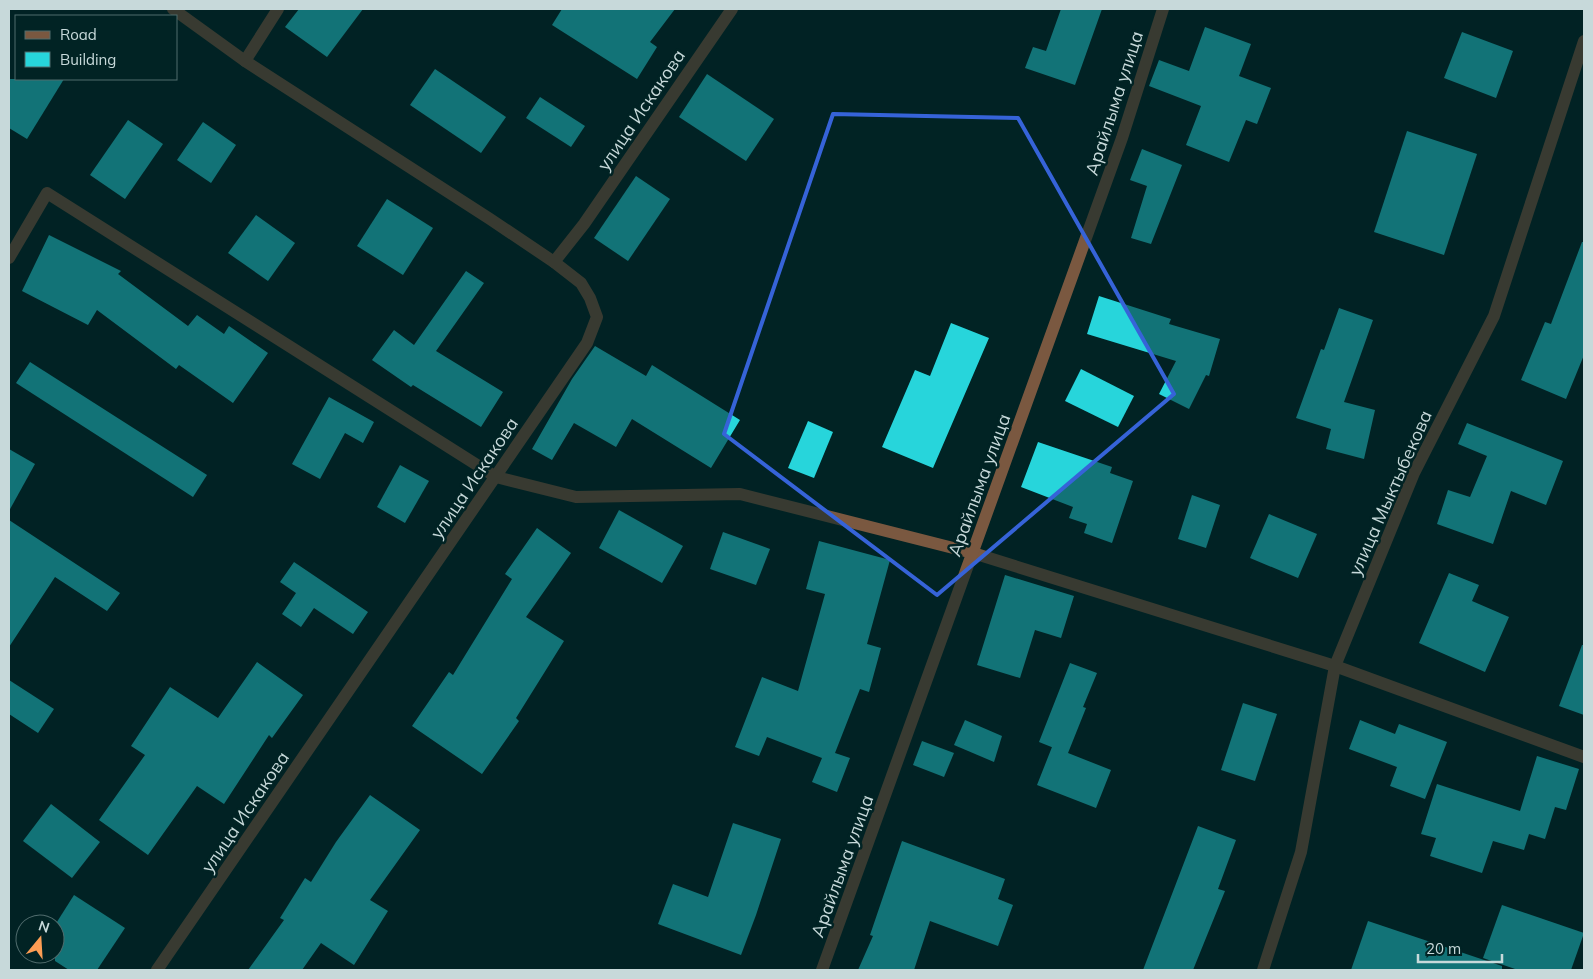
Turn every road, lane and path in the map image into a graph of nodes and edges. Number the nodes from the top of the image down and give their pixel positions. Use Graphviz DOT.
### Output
graph roads {
  1 [pos="173,9"];
  2 [pos="278,9"];
  3 [pos="732,9"];
  4 [pos="1163,9"];
  5 [pos="1584,41"];
  6 [pos="245,61"];
  7 [pos="9,258"];
  8 [pos="554,262"];
  9 [pos="496,477"];
  10 [pos="973,553"];
  11 [pos="1335,666"];
  12 [pos="1584,756"];
  13 [pos="157,970"];
  14 [pos="822,970"];
  15 [pos="1263,970"];
  1 -- 6 [label="street"];
  2 -- 6 [label="street"];
  3 -- 8 [label="street, улица Искакова"];
  4 -- 10 [label="street, Арайлыма улица"];
  5 -- 11 [label="street, улица Мыктыбекова"];
  6 -- 8 [label="street"];
  7 -- 9 [label="street"];
  8 -- 9 [label="street, улица Искакова"];
  9 -- 10 [label="street"];
  9 -- 13 [label="street, улица Искакова"];
  10 -- 11 [label="street"];
  10 -- 14 [label="street, Арайлыма улица"];
  11 -- 12 [label="street"];
  11 -- 15 [label="street, улица Мыктыбекова"];
}
